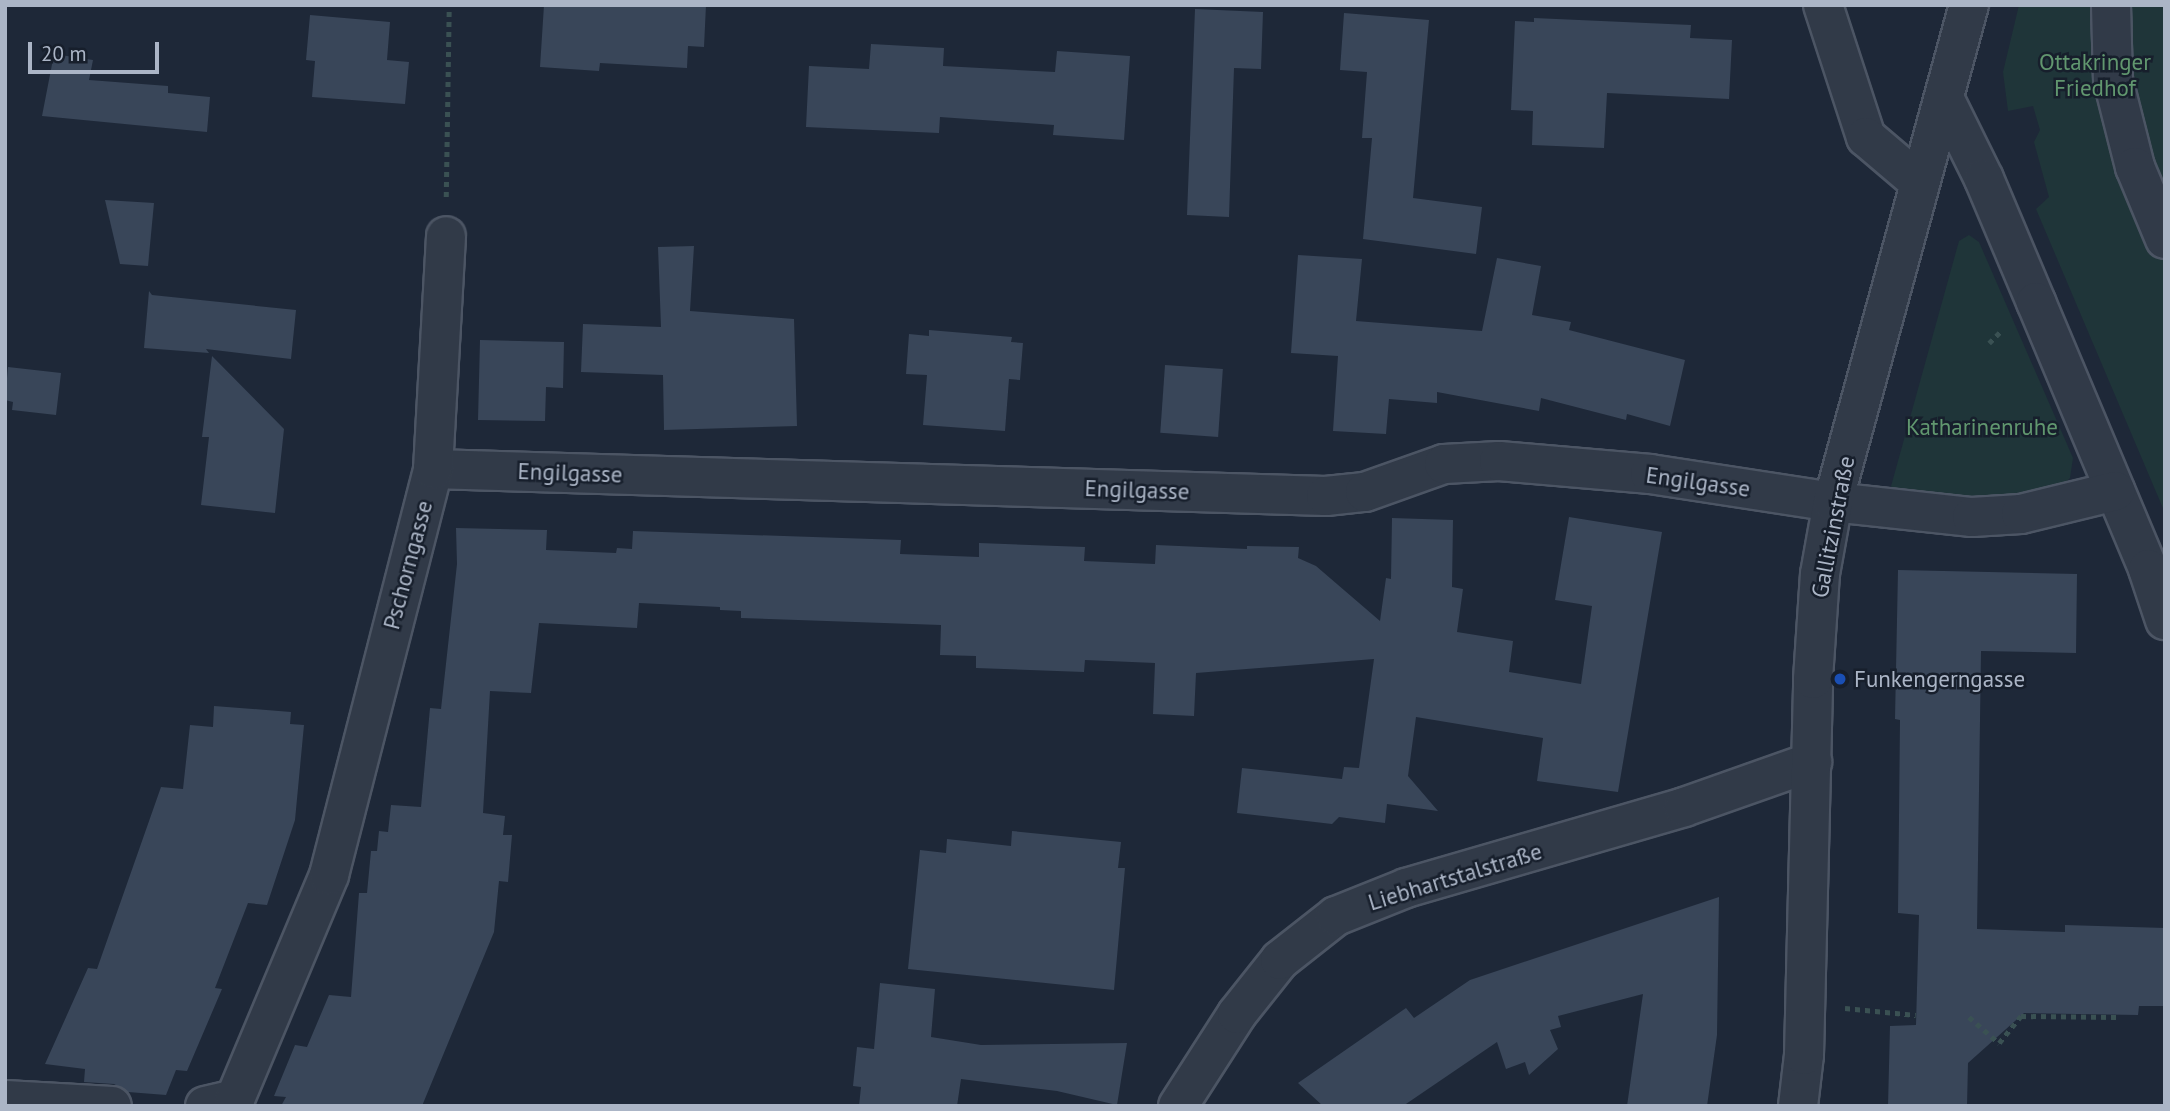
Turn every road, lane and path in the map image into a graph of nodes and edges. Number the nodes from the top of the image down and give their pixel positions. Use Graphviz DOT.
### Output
graph roads {
  1 [pos="449,5"];
  2 [pos="1823,5"];
  3 [pos="1969,5"];
  4 [pos="2110,5"];
  5 [pos="1944,97"];
  6 [pos="1920,183"];
  7 [pos="446,236"];
  8 [pos="2165,239"];
  9 [pos="2009,323"];
  10 [pos="1989,343"];
  11 [pos="433,469"];
  12 [pos="2115,491"];
  13 [pos="1833,502"];
  14 [pos="2165,620"];
  15 [pos="1812,762"];
  16 [pos="1806,1004"];
  17 [pos="1916,1016"];
  18 [pos="1969,1017"];
  19 [pos="2116,1017"];
  20 [pos="5,1100"];
  21 [pos="220,1103"];
  22 [pos="112,1106"];
  23 [pos="1178,1106"];
  24 [pos="1798,1106"];
  1 -- 7 [label="path"];
  2 -- 6 [label="street"];
  3 -- 5 [label="street, Gallitzinstraße"];
  4 -- 8 [label="street"];
  5 -- 6 [label="street, Gallitzinstraße"];
  5 -- 12 [label="street"];
  6 -- 13 [label="street, Gallitzinstraße"];
  7 -- 11 [label="street, Pschorngasse"];
  9 -- 10 [label="path"];
  11 -- 13 [label="street, Engilgasse"];
  11 -- 21 [label="street, Pschorngasse"];
  12 -- 13 [label="street"];
  12 -- 14 [label="street"];
  13 -- 15 [label="street, Gallitzinstraße"];
  15 -- 16 [label="street, Gallitzinstraße"];
  15 -- 23 [label="street, Liebhartstalstraße"];
  16 -- 17 [label="path"];
  16 -- 24 [label="street, Gallitzinstraße"];
  18 -- 19 [label="path"];
  20 -- 22 [label="street"];
}
